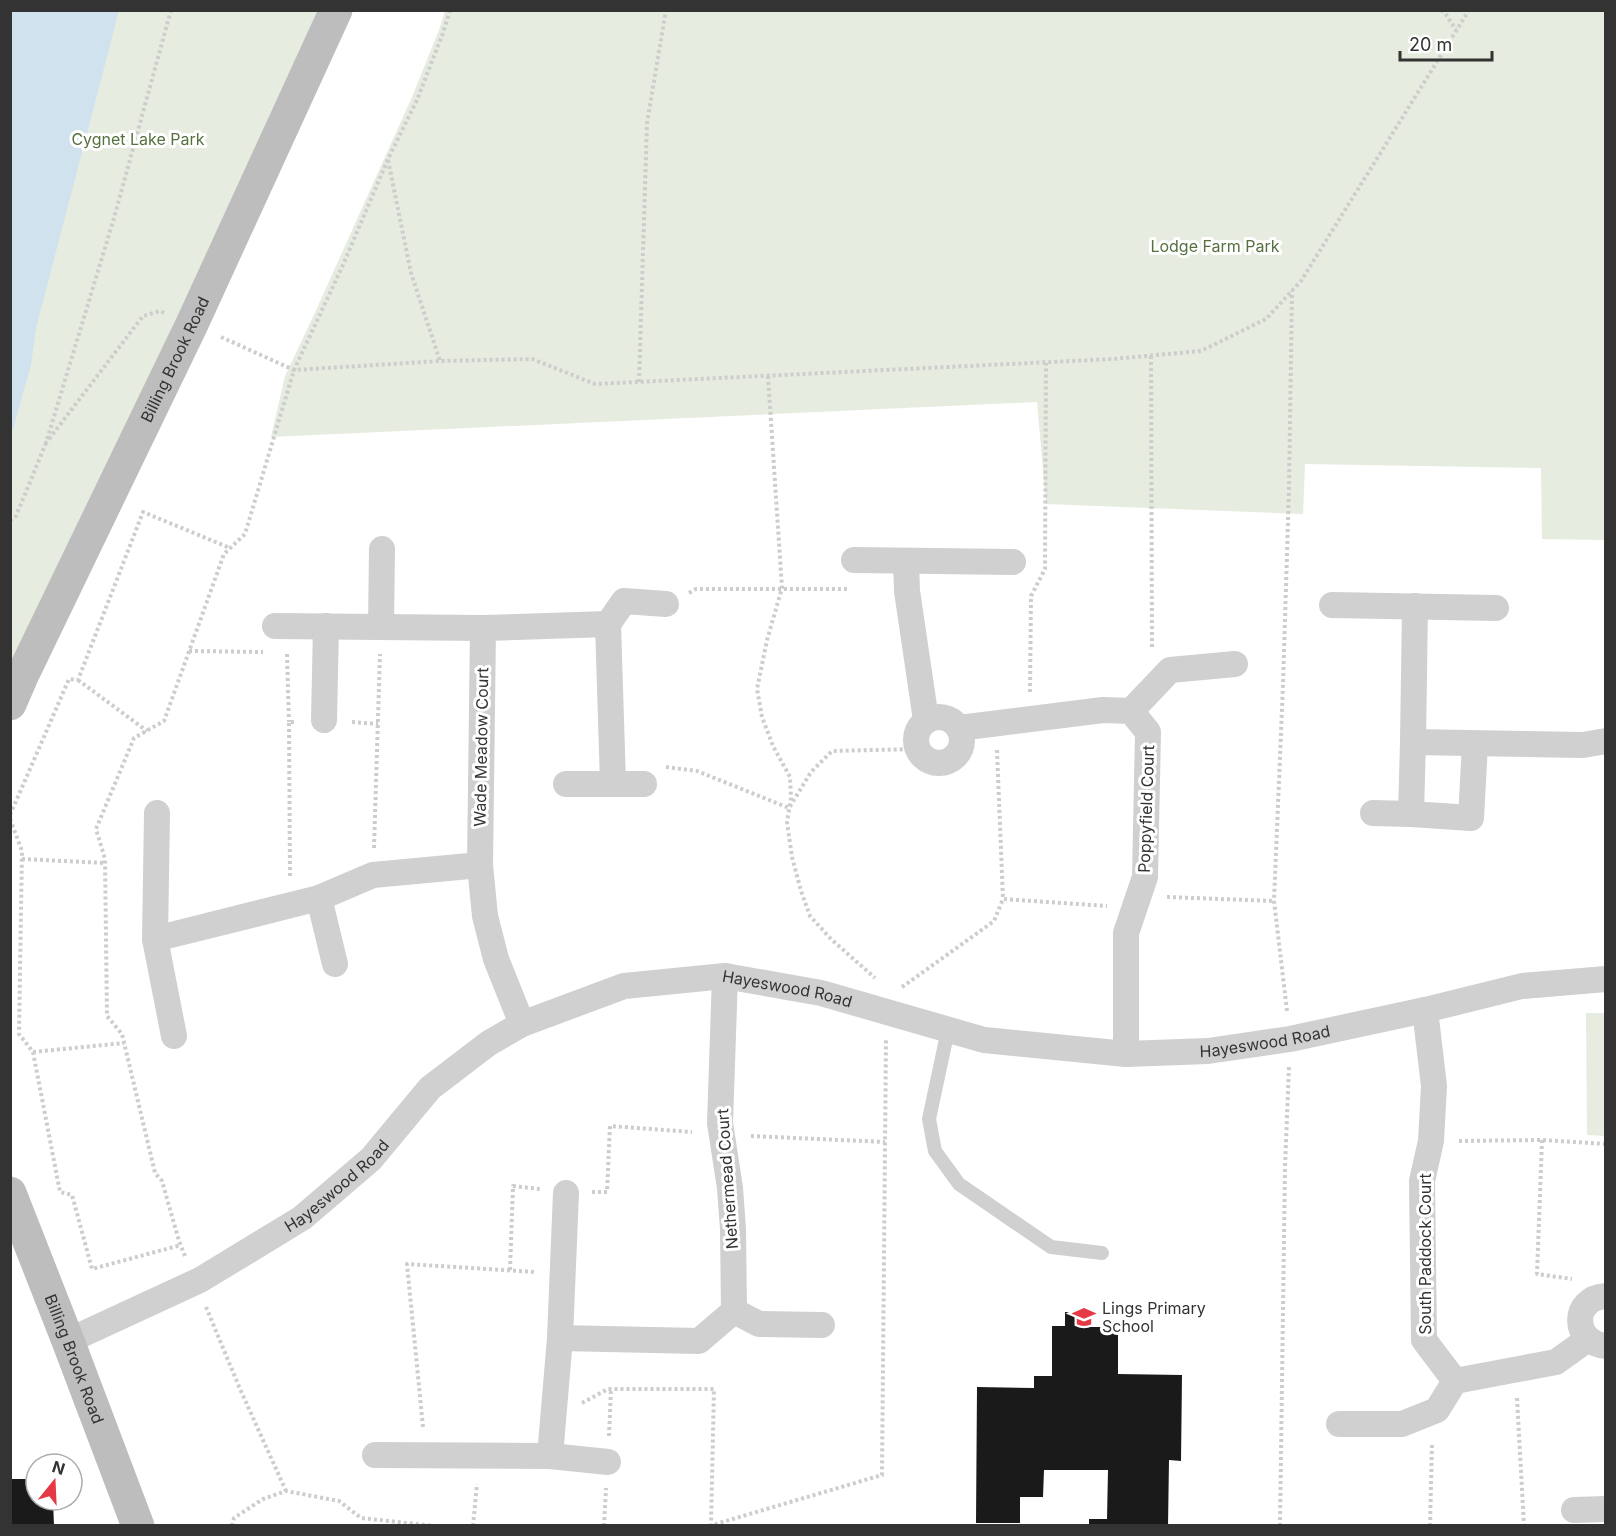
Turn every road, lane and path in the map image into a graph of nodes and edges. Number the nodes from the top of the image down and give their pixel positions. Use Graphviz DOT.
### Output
graph roads {
  1 [pos="171,10"];
  2 [pos="336,10"];
  3 [pos="450,10"];
  4 [pos="666,10"];
  5 [pos="1441,10"];
  6 [pos="1468,10"];
  7 [pos="1456,30"];
  8 [pos="388,159"];
  9 [pos="1292,290"];
  10 [pos="192,324"];
  11 [pos="1151,356"];
  12 [pos="440,361"];
  13 [pos="1046,363"];
  14 [pos="294,370"];
  15 [pos="768,376"];
  16 [pos="639,382"];
  17 [pos="46,443"];
  18 [pos="10,521"];
  19 [pos="230,548"];
  20 [pos="382,549"];
  21 [pos="854,560"];
  22 [pos="906,561"];
  23 [pos="1013,562"];
  24 [pos="782,588"];
  25 [pos="859,590"];
  26 [pos="666,604"];
  27 [pos="1332,604"];
  28 [pos="1415,606"];
  29 [pos="1496,608"];
  30 [pos="608,624"];
  31 [pos="275,626"];
  32 [pos="326,626"];
  33 [pos="381,627"];
  34 [pos="483,628"];
  35 [pos="189,651"];
  36 [pos="266,652"];
  37 [pos="276,652"];
  38 [pos="1235,664"];
  39 [pos="78,680"];
  40 [pos="1152,688"];
  41 [pos="10,704"];
  42 [pos="1131,711"];
  43 [pos="1030,719"];
  44 [pos="324,720"];
  45 [pos="926,720"];
  46 [pos="289,722"];
  47 [pos="997,723"];
  48 [pos="378,724"];
  49 [pos="959,728"];
  50 [pos="147,731"];
  51 [pos="1605,741"];
  52 [pos="1413,742"];
  53 [pos="1475,744"];
  54 [pos="917,749"];
  55 [pos="665,767"];
  56 [pos="613,783"];
  57 [pos="644,783"];
  58 [pos="566,784"];
  59 [pos="789,808"];
  60 [pos="157,813"];
  61 [pos="1373,813"];
  62 [pos="1411,814"];
  63 [pos="10,817"];
  64 [pos="22,859"];
  65 [pos="105,863"];
  66 [pos="480,865"];
  67 [pos="373,874"];
  68 [pos="319,898"];
  69 [pos="1003,899"];
  70 [pos="1274,901"];
  71 [pos="290,905"];
  72 [pos="1135,908"];
  73 [pos="154,939"];
  74 [pos="335,964"];
  75 [pos="725,976"];
  76 [pos="1605,979"];
  77 [pos="890,1003"];
  78 [pos="1425,1010"];
  79 [pos="522,1024"];
  80 [pos="948,1030"];
  81 [pos="174,1036"];
  82 [pos="1290,1039"];
  83 [pos="124,1043"];
  84 [pos="33,1052"];
  85 [pos="1126,1054"];
  86 [pos="722,1134"];
  87 [pos="1542,1140"];
  88 [pos="1431,1141"];
  89 [pos="885,1142"];
  90 [pos="1605,1144"];
  91 [pos="10,1193"];
  92 [pos="566,1193"];
  93 [pos="181,1245"];
  94 [pos="1102,1253"];
  95 [pos="510,1270"];
  96 [pos="562,1273"];
  97 [pos="1600,1296"];
  98 [pos="734,1311"];
  99 [pos="822,1324"];
  100 [pos="560,1338"];
  101 [pos="68,1341"];
  102 [pos="1597,1342"];
  103 [pos="1515,1370"];
  104 [pos="1455,1381"];
  105 [pos="1437,1410"];
  106 [pos="553,1418"];
  107 [pos="1339,1424"];
  108 [pos="375,1455"];
  109 [pos="426,1455"];
  110 [pos="479,1455"];
  111 [pos="550,1456"];
  112 [pos="608,1462"];
  113 [pos="1605,1509"];
  114 [pos="1574,1510"];
  115 [pos="710,1525"];
  116 [pos="138,1526"];
  117 [pos="232,1526"];
  118 [pos="435,1526"];
  119 [pos="473,1526"];
  120 [pos="1280,1526"];
  121 [pos="1430,1526"];
  122 [pos="1524,1526"];
  1 -- 17 [label="path"];
  2 -- 10 [label="street, Billing Brook Road"];
  3 -- 8 [label="path"];
  4 -- 16 [label="path"];
  5 -- 7 [label="path"];
  6 -- 7 [label="path"];
  7 -- 9 [label="path"];
  8 -- 12 [label="path"];
  8 -- 14 [label="path"];
  9 -- 11 [label="path"];
  9 -- 70 [label="path"];
  10 -- 14 [label="path"];
  10 -- 17 [label="path"];
  10 -- 41 [label="street, Billing Brook Road"];
  11 -- 13 [label="path"];
  11 -- 40 [label="path"];
  12 -- 14 [label="path"];
  12 -- 16 [label="path"];
  13 -- 15 [label="path"];
  13 -- 43 [label="path"];
  15 -- 16 [label="path"];
  15 -- 24 [label="path"];
  17 -- 18 [label="path"];
  19 -- 39 [label="path"];
  20 -- 33 [label="street"];
  21 -- 22 [label="street"];
  22 -- 23 [label="street"];
  22 -- 45 [label="street"];
  24 -- 25 [label="path"];
  24 -- 26 [label="path"];
  24 -- 59 [label="path"];
  26 -- 30 [label="street"];
  27 -- 28 [label="street"];
  28 -- 29 [label="street"];
  28 -- 52 [label="street"];
  30 -- 34 [label="street"];
  30 -- 56 [label="street"];
  31 -- 32 [label="street"];
  32 -- 33 [label="street"];
  32 -- 44 [label="street"];
  33 -- 34 [label="street"];
  33 -- 48 [label="path"];
  34 -- 66 [label="street, Wade Meadow Court"];
  35 -- 36 [label="path"];
  37 -- 46 [label="path"];
  38 -- 40 [label="street"];
  39 -- 50 [label="path"];
  39 -- 63 [label="path"];
  40 -- 42 [label="street"];
  42 -- 43 [label="street"];
  42 -- 72 [label="street, Poppyfield Court"];
  43 -- 47 [label="street"];
  44 -- 46 [label="path"];
  44 -- 48 [label="path"];
  45 -- 49 [label="street"];
  45 -- 54 [label="street"];
  46 -- 71 [label="path"];
  47 -- 49 [label="street"];
  47 -- 69 [label="path"];
  48 -- 67 [label="path"];
  49 -- 54 [label="street"];
  51 -- 53 [label="street"];
  52 -- 53 [label="street"];
  52 -- 62 [label="street"];
  53 -- 62 [label="street"];
  54 -- 59 [label="path"];
  55 -- 59 [label="path"];
  56 -- 57 [label="street"];
  56 -- 58 [label="street"];
  59 -- 77 [label="path"];
  60 -- 73 [label="street"];
  61 -- 62 [label="street"];
  63 -- 64 [label="path"];
  64 -- 65 [label="path"];
  64 -- 84 [label="path"];
  66 -- 67 [label="street"];
  66 -- 79 [label="street, Wade Meadow Court"];
  67 -- 68 [label="street"];
  68 -- 71 [label="street"];
  68 -- 74 [label="street"];
  69 -- 72 [label="path"];
  69 -- 77 [label="path"];
  70 -- 72 [label="path"];
  70 -- 82 [label="path"];
  71 -- 73 [label="street"];
  72 -- 85 [label="street, Poppyfield Court"];
  73 -- 81 [label="street"];
  75 -- 77 [label="street, Hayeswood Road"];
  75 -- 79 [label="street, Hayeswood Road"];
  75 -- 86 [label="street, Nethermead Court"];
  76 -- 78 [label="street, Hayeswood Road"];
  77 -- 80 [label="street, Hayeswood Road"];
  77 -- 89 [label="path"];
  78 -- 82 [label="street, Hayeswood Road"];
  78 -- 88 [label="street, South Paddock Court"];
  79 -- 101 [label="street, Hayeswood Road"];
  80 -- 85 [label="street, Hayeswood Road"];
  80 -- 94 [label="lane"];
  82 -- 85 [label="street, Hayeswood Road"];
  82 -- 120 [label="path"];
  83 -- 84 [label="path"];
  84 -- 93 [label="path"];
  86 -- 89 [label="path"];
  86 -- 92 [label="path"];
  86 -- 98 [label="street, Nethermead Court"];
  87 -- 88 [label="path"];
  87 -- 90 [label="path"];
  87 -- 97 [label="path"];
  88 -- 104 [label="street, South Paddock Court"];
  89 -- 115 [label="path"];
  91 -- 101 [label="street, Billing Brook Road"];
  92 -- 95 [label="path"];
  92 -- 96 [label="street"];
  95 -- 96 [label="path"];
  95 -- 109 [label="path"];
  96 -- 100 [label="street"];
  97 -- 102 [label="street"];
  98 -- 99 [label="street"];
  98 -- 100 [label="street"];
  100 -- 106 [label="street"];
  101 -- 116 [label="street, Billing Brook Road"];
  102 -- 103 [label="street"];
  103 -- 104 [label="street"];
  103 -- 122 [label="path"];
  104 -- 105 [label="street"];
  105 -- 107 [label="street"];
  105 -- 121 [label="path"];
  106 -- 111 [label="street"];
  106 -- 115 [label="path"];
  108 -- 109 [label="street"];
  109 -- 110 [label="street"];
  110 -- 111 [label="street"];
  110 -- 119 [label="path"];
  111 -- 112 [label="street"];
  113 -- 114 [label="street"];
  117 -- 118 [label="path"];
}
